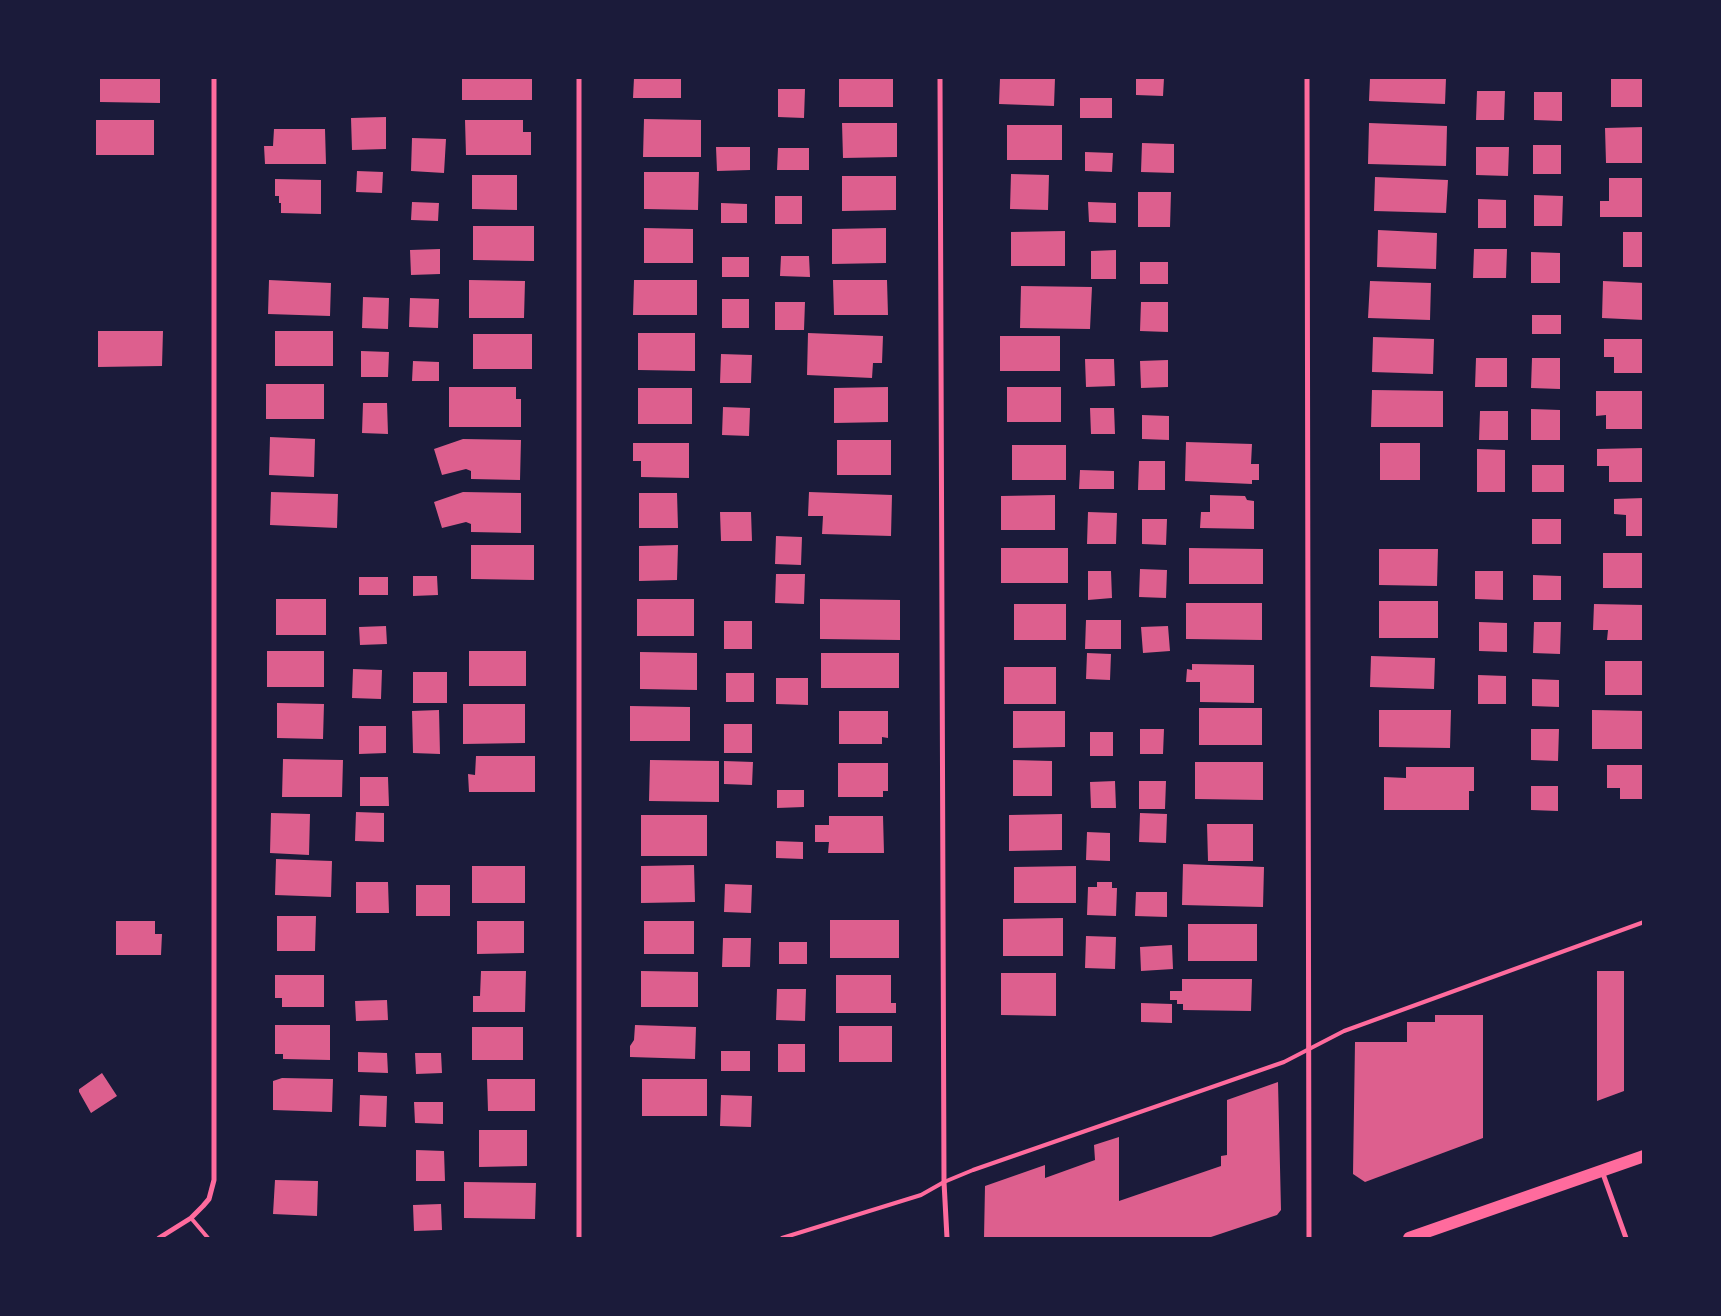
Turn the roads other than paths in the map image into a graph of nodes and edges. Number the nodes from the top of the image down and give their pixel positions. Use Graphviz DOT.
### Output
graph roads {
  1 [pos="214,78"];
  2 [pos="579,78"];
  3 [pos="940,78"];
  4 [pos="1307,78"];
  5 [pos="1644,922"];
  6 [pos="1310,1049"];
  7 [pos="1644,1156"];
  8 [pos="1602,1171"];
  9 [pos="944,1182"];
  10 [pos="191,1218"];
  11 [pos="159,1238"];
  12 [pos="208,1238"];
  13 [pos="579,1238"];
  14 [pos="782,1238"];
  15 [pos="947,1238"];
  16 [pos="1310,1238"];
  17 [pos="1409,1238"];
  18 [pos="1626,1238"];
  1 -- 10 [label="street"];
  2 -- 13 [label="street"];
  3 -- 9 [label="street"];
  4 -- 6 [label="street"];
  5 -- 6 [label="lane"];
  6 -- 9 [label="lane"];
  6 -- 16 [label="street"];
  7 -- 8 [label="main road"];
  8 -- 17 [label="main road"];
  8 -- 18 [label="street"];
  9 -- 14 [label="lane"];
  9 -- 15 [label="street"];
  10 -- 11 [label="street"];
  10 -- 12 [label="lane"];
}
